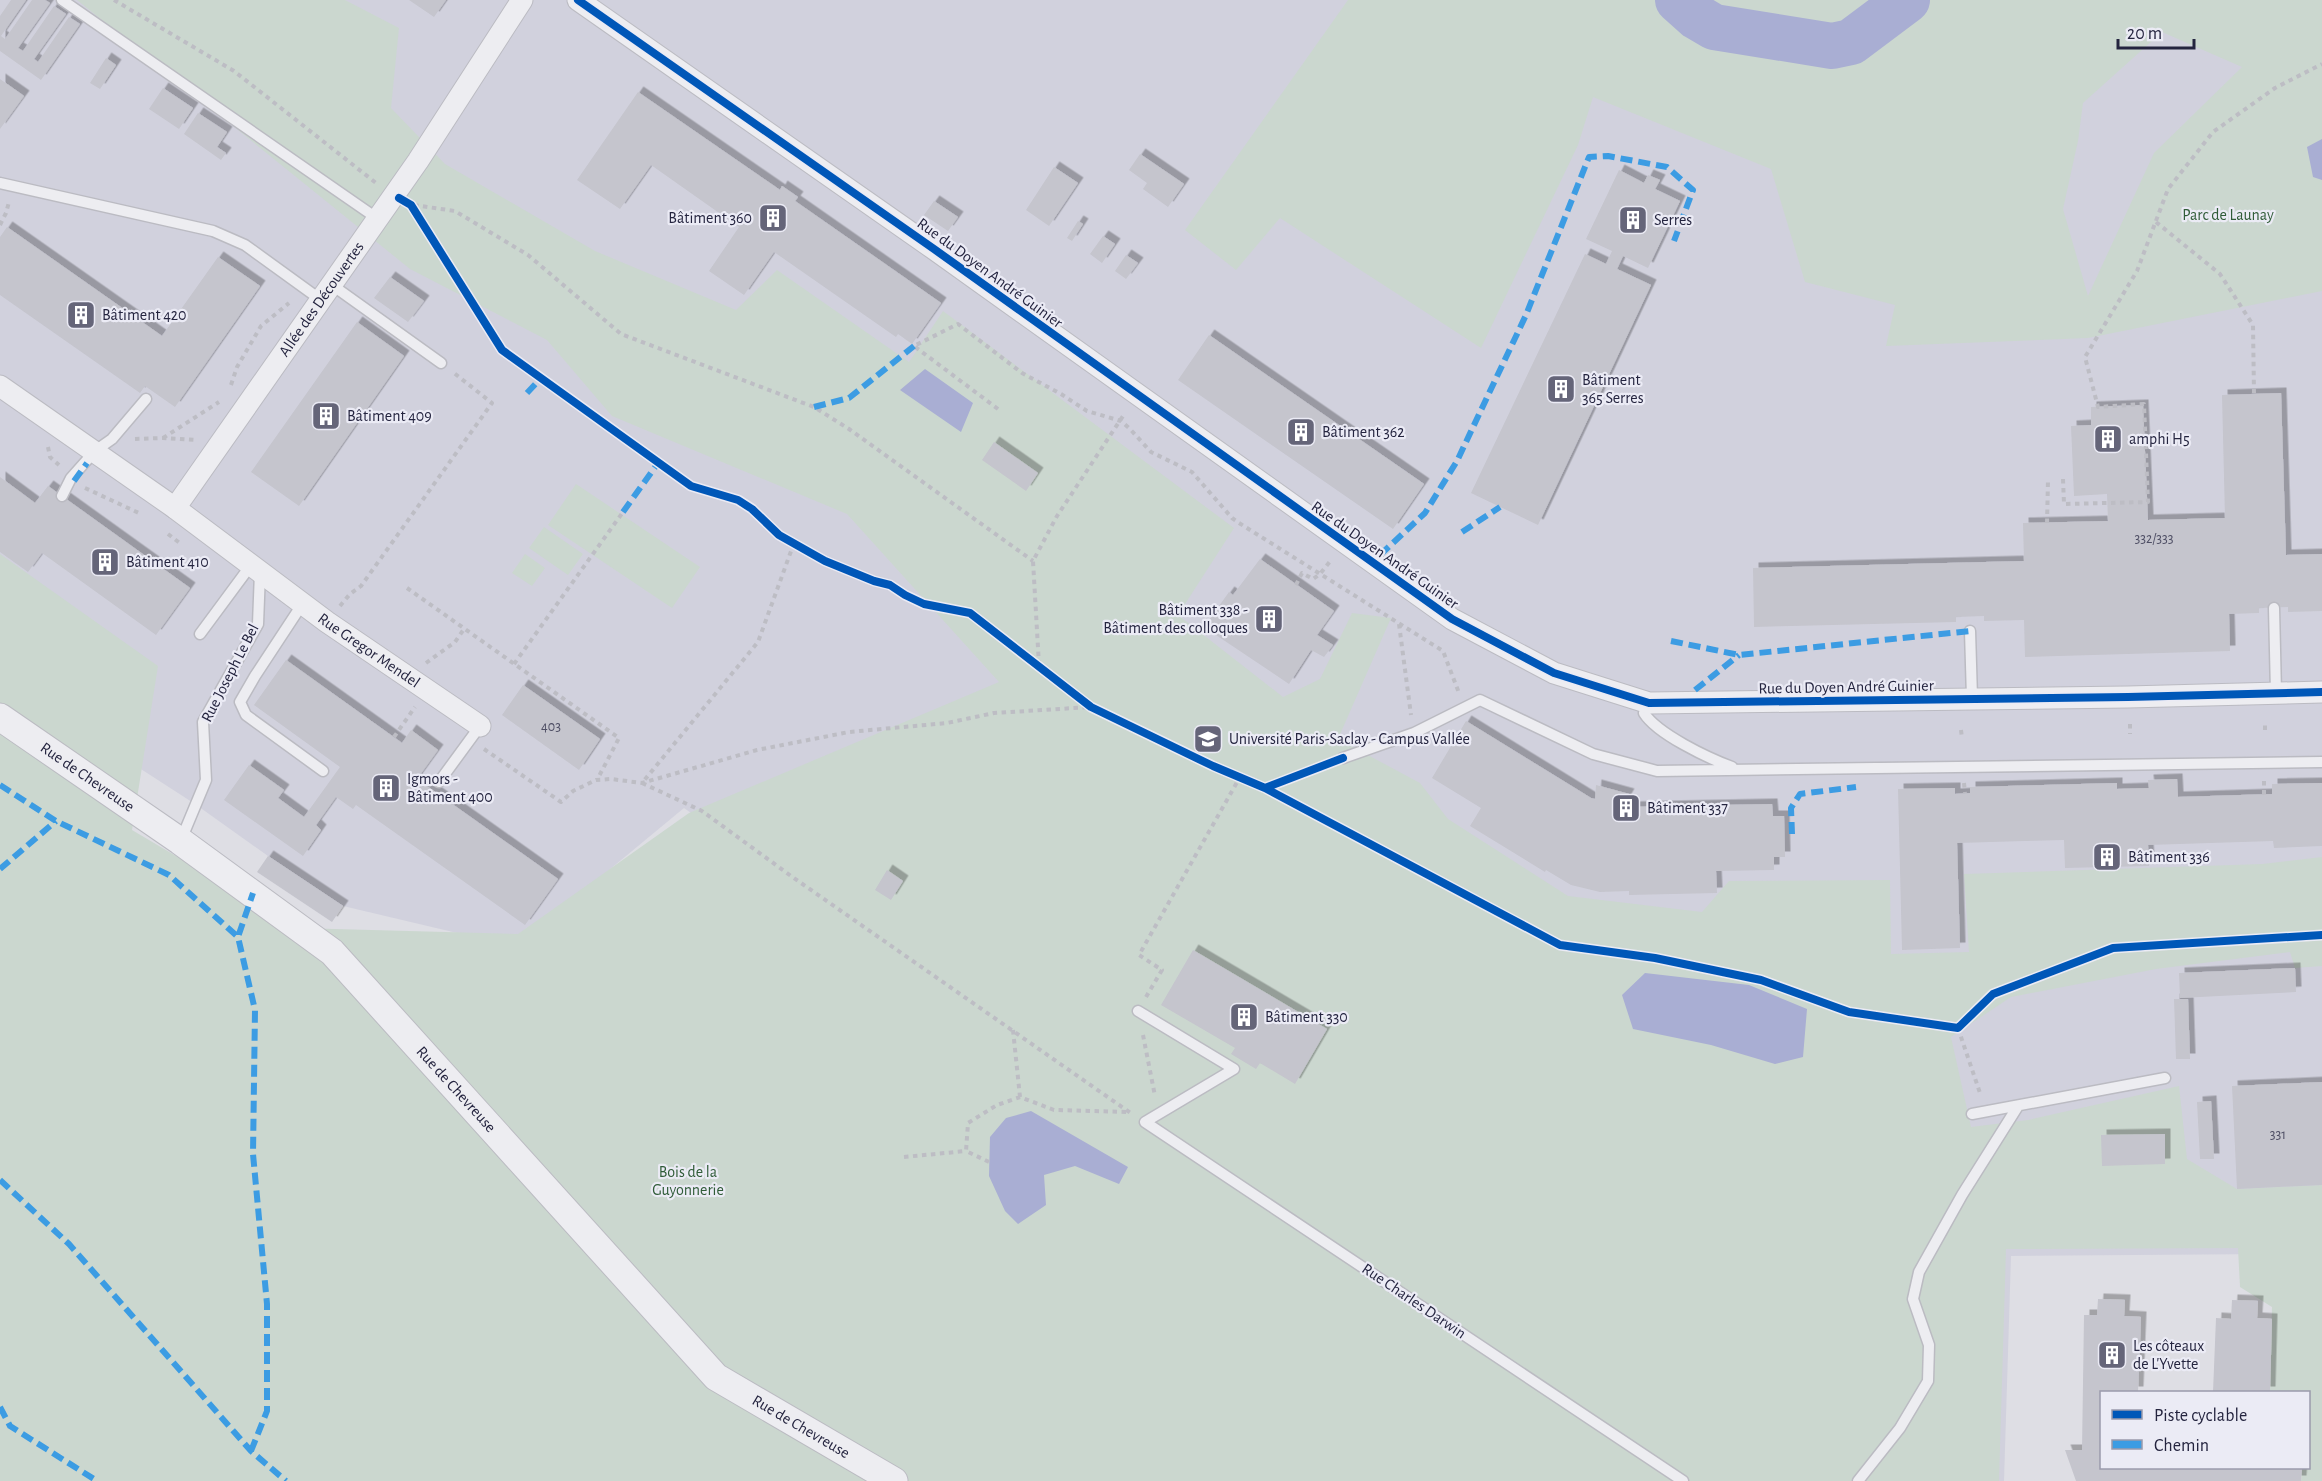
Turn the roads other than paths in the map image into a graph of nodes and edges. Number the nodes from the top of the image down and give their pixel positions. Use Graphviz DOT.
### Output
graph roads {
  1 [pos="62,0"];
  2 [pos="522,0"];
  3 [pos="578,0"];
  4 [pos="0,183"];
  5 [pos="378,219"];
  6 [pos="320,291"];
  7 [pos="441,363"];
  8 [pos="0,386"];
  9 [pos="146,399"];
  10 [pos="95,451"];
  11 [pos="62,496"];
  12 [pos="175,508"];
  13 [pos="255,568"];
  14 [pos="303,603"];
  15 [pos="2274,608"];
  16 [pos="1970,631"];
  17 [pos="200,634"];
  18 [pos="2322,692"];
  19 [pos="2276,693"];
  20 [pos="1972,699"];
  21 [pos="1649,703"];
  22 [pos="0,717"];
  23 [pos="479,735"];
  24 [pos="1343,758"];
  25 [pos="2322,762"];
  26 [pos="1739,770"];
  27 [pos="323,771"];
  28 [pos="440,782"];
  29 [pos="180,841"];
  30 [pos="1138,1011"];
  31 [pos="2165,1078"];
  32 [pos="2018,1106"];
  33 [pos="1972,1114"];
  34 [pos="894,1481"];
  35 [pos="1683,1481"];
  36 [pos="1858,1481"];
  1 -- 5 [label="lane"];
  2 -- 5 [label="street, Allée des Découvertes"];
  3 -- 21 [label="street, Rue du Doyen André Guinier"];
  4 -- 6 [label="lane"];
  5 -- 6 [label="street, Allée des Découvertes"];
  6 -- 7 [label="lane"];
  6 -- 12 [label="street, Allée des Découvertes"];
  8 -- 10 [label="street"];
  9 -- 10 [label="lane"];
  10 -- 11 [label="lane"];
  10 -- 12 [label="street"];
  12 -- 13 [label="street"];
  13 -- 14 [label="street, Rue Gregor Mendel"];
  13 -- 17 [label="lane"];
  13 -- 29 [label="lane, Rue Joseph Le Bel"];
  14 -- 23 [label="street, Rue Gregor Mendel"];
  14 -- 27 [label="lane"];
  15 -- 19 [label="lane"];
  16 -- 20 [label="lane"];
  18 -- 19 [label="street, Rue du Doyen André Guinier"];
  19 -- 20 [label="street, Rue du Doyen André Guinier"];
  20 -- 21 [label="street, Rue du Doyen André Guinier"];
  21 -- 26 [label="lane"];
  22 -- 29 [label="street, Rue de Chevreuse"];
  23 -- 28 [label="lane"];
  24 -- 26 [label="lane"];
  25 -- 26 [label="lane"];
  29 -- 34 [label="street, Rue de Chevreuse"];
  30 -- 35 [label="lane, Rue Charles Darwin"];
  31 -- 32 [label="lane"];
  32 -- 33 [label="lane"];
  32 -- 36 [label="lane"];
}
